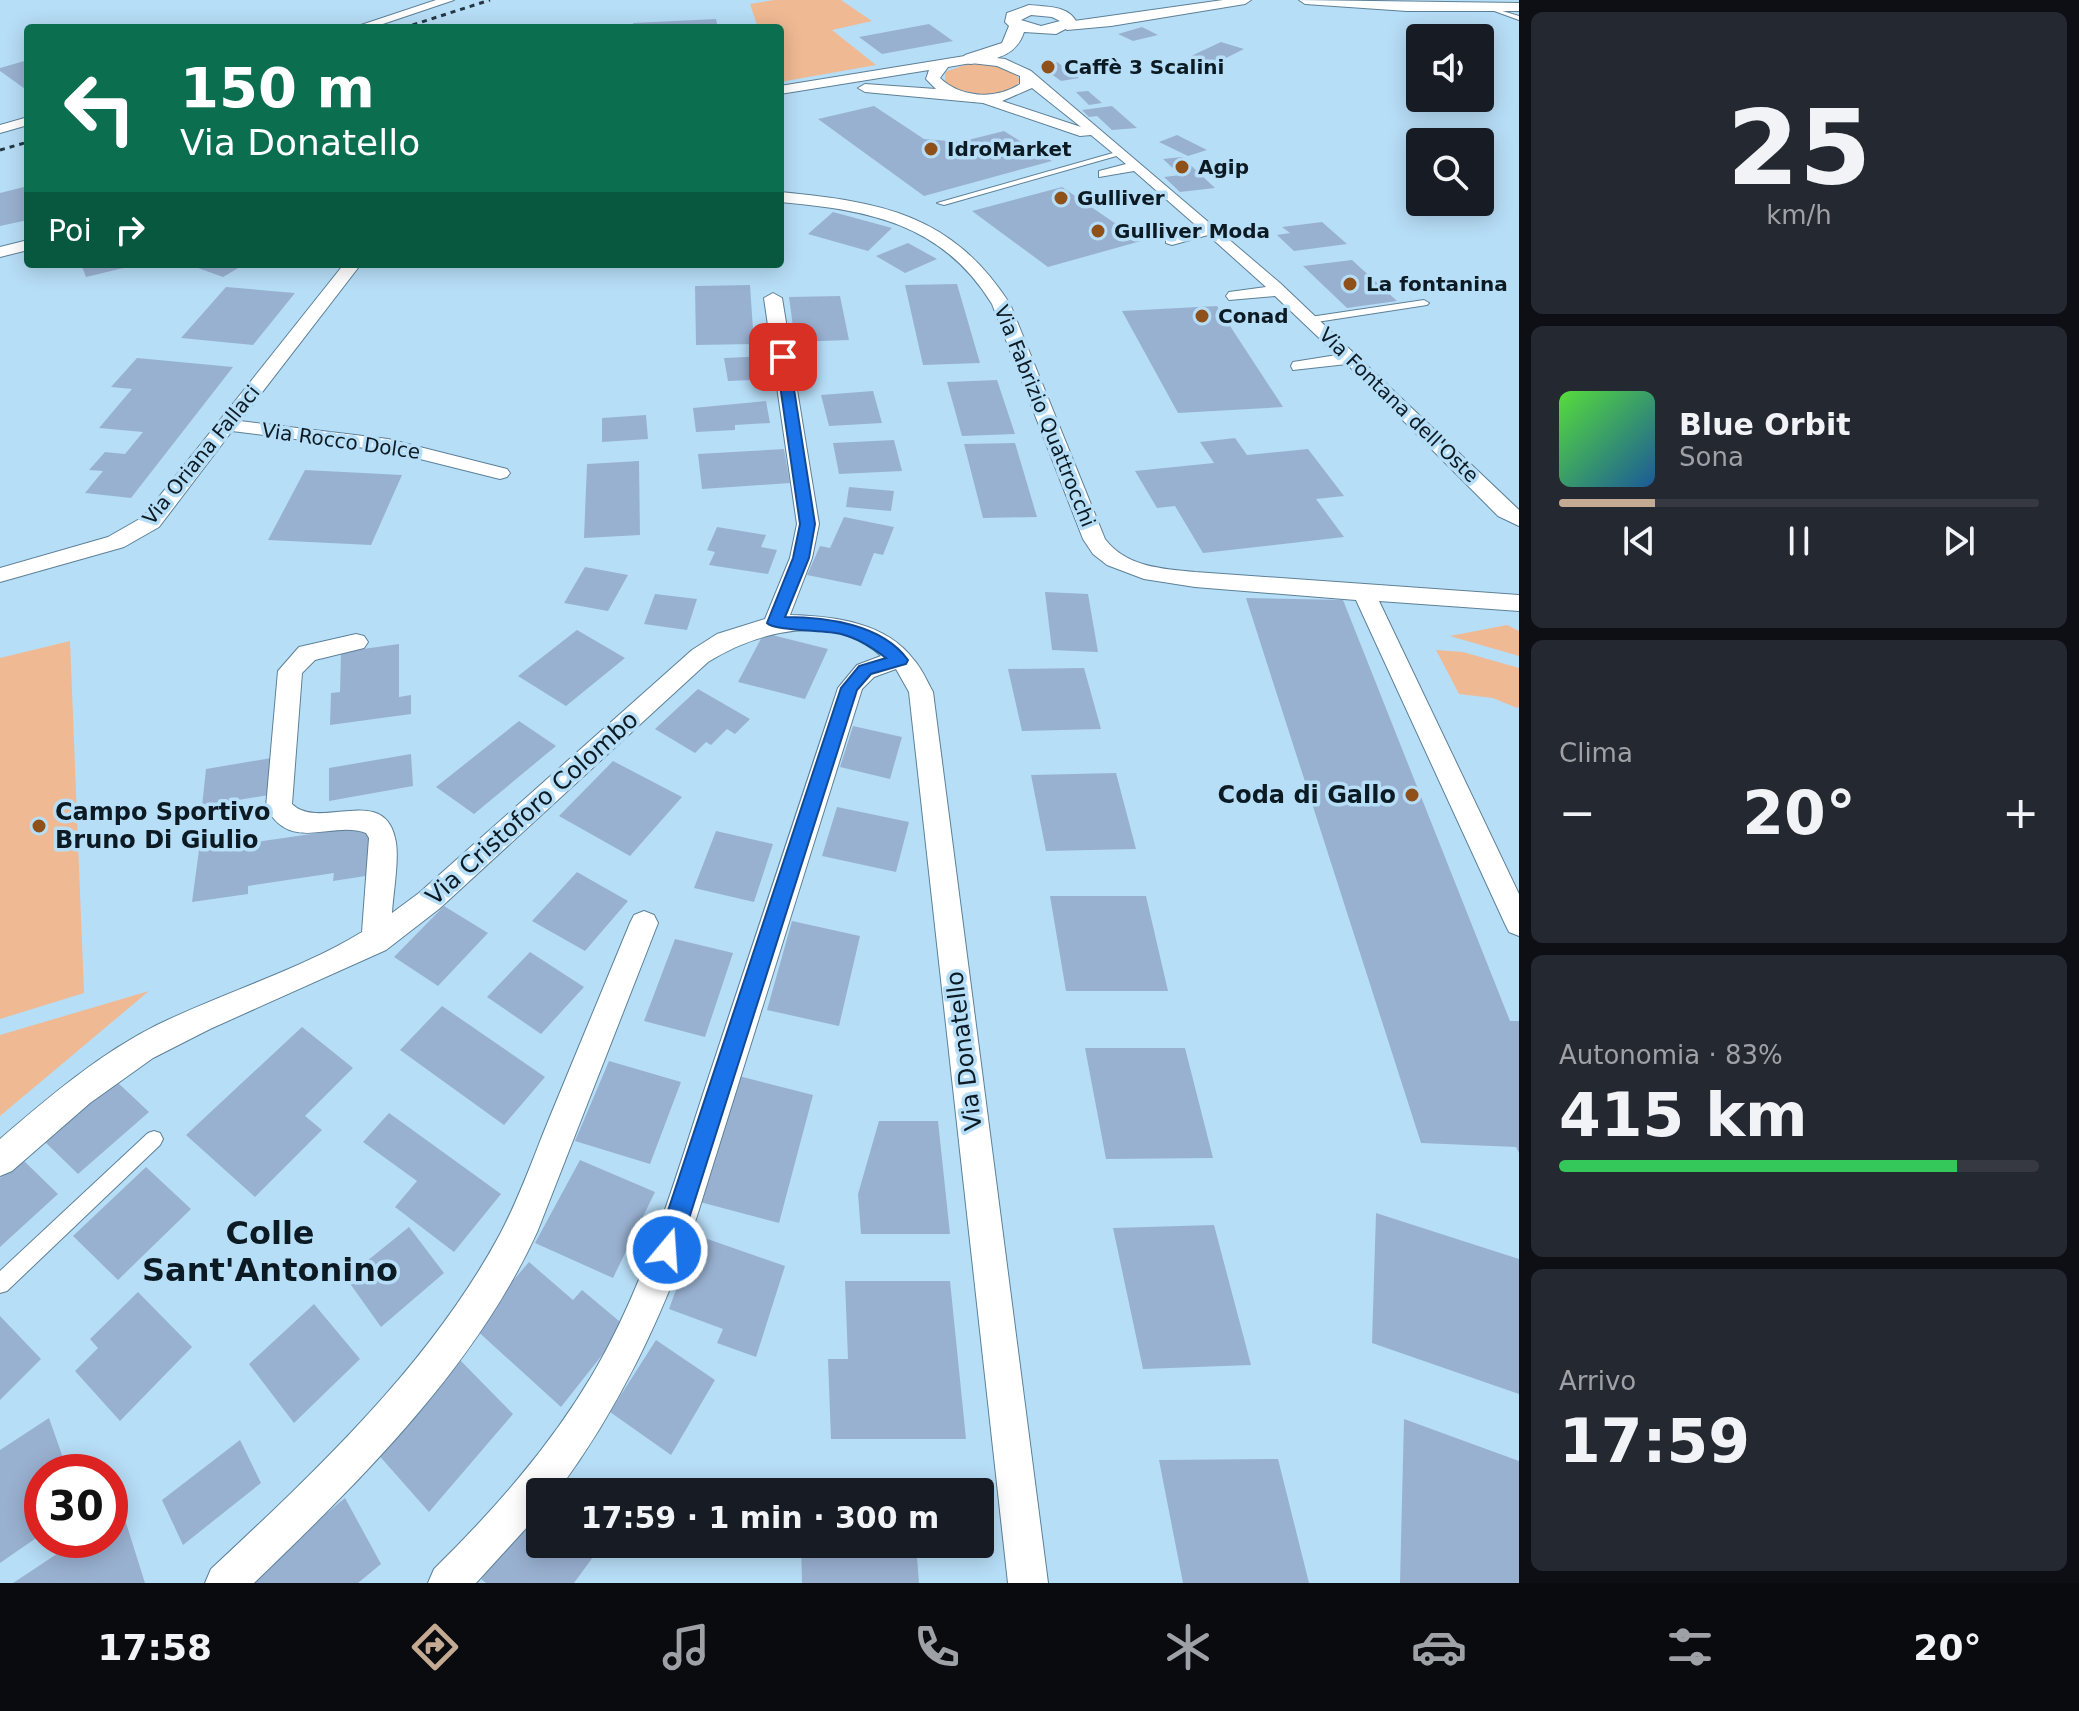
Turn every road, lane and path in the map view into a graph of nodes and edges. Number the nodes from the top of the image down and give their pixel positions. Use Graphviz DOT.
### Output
graph roads {
  1 [pos="448,0"];
  2 [pos="1245,0"];
  3 [pos="1305,0"];
  4 [pos="1494,7"];
  5 [pos="1519,7"];
  6 [pos="1018,10"];
  7 [pos="1519,16"];
  8 [pos="1067,22"];
  9 [pos="371,24"];
  10 [pos="1044,31"];
  11 [pos="971,59"];
  12 [pos="944,64"];
  13 [pos="1025,74"];
  14 [pos="787,89"];
  15 [pos="957,94"];
  16 [pos="977,97"];
  17 [pos="24,122"];
  18 [pos="0,129"];
  19 [pos="1117,148"];
  20 [pos="1137,166"];
  21 [pos="1104,174"];
  22 [pos="784,198"];
  23 [pos="941,203"];
  24 [pos="1209,230"];
  25 [pos="1172,240"];
  26 [pos="24,246"];
  27 [pos="0,252"];
  28 [pos="350,268"];
  29 [pos="1278,291"];
  30 [pos="1235,296"];
  31 [pos="773,298"];
  32 [pos="1424,303"];
  33 [pos="1310,320"];
  34 [pos="1335,342"];
  35 [pos="1284,351"];
  36 [pos="1351,358"];
  37 [pos="1300,366"];
  38 [pos="227,425"];
  39 [pos="500,473"];
  40 [pos="1512,515"];
  41 [pos="1519,538"];
  42 [pos="0,575"];
  43 [pos="1364,593"];
  44 [pos="1519,603"];
  45 [pos="775,623"];
  46 [pos="356,642"];
  47 [pos="900,660"];
  48 [pos="644,923"];
  49 [pos="1519,924"];
  50 [pos="376,941"];
  51 [pos="154,1139"];
  52 [pos="0,1160"];
  53 [pos="0,1284"];
  54 [pos="225,1583"];
  55 [pos="448,1583"];
  56 [pos="1028,1583"];
  1 -- 9 [label="street"];
  2 -- 8 [label="street"];
  3 -- 4 [label="street"];
  4 -- 5 [label="street"];
  4 -- 7 [label="lane"];
  6 -- 8 [label="street"];
  6 -- 10 [label="street"];
  6 -- 11 [label="street"];
  8 -- 10 [label="street"];
  10 -- 13 [label="street"];
  11 -- 12 [label="street"];
  11 -- 13 [label="street"];
  12 -- 14 [label="street"];
  12 -- 15 [label="street"];
  13 -- 16 [label="street"];
  13 -- 19 [label="street, Via Fontana dell'Oste"];
  14 -- 15 [label="street"];
  15 -- 16 [label="street"];
  16 -- 19 [label="street, Via Fontana dell'Oste"];
  17 -- 18 [label="street"];
  19 -- 20 [label="street, Via Fontana dell'Oste"];
  19 -- 23 [label="lane"];
  20 -- 21 [label="street"];
  20 -- 24 [label="street, Via Fontana dell'Oste"];
  22 -- 43 [label="street, Via Fabrizio Quattrocchi"];
  24 -- 25 [label="street"];
  24 -- 29 [label="street, Via Fontana dell'Oste"];
  26 -- 27 [label="street"];
  28 -- 38 [label="street, Via Oriana Fallaci"];
  29 -- 30 [label="street"];
  29 -- 33 [label="street, Via Fontana dell'Oste"];
  31 -- 45 [label="street"];
  32 -- 33 [label="lane"];
  33 -- 34 [label="street, Via Fontana dell'Oste"];
  34 -- 35 [label="street"];
  34 -- 36 [label="street, Via Fontana dell'Oste"];
  36 -- 37 [label="street"];
  36 -- 40 [label="street, Via Fontana dell'Oste"];
  38 -- 39 [label="street, Via Rocco Dolce"];
  38 -- 42 [label="street, Via Oriana Fallaci"];
  40 -- 41 [label="street, Via Fontana dell'Oste"];
  43 -- 44 [label="street, Via Fabrizio Quattrocchi"];
  43 -- 49 [label="street"];
  45 -- 47 [label="street, Via Donatello"];
  45 -- 50 [label="street, Via Cristoforo Colombo"];
  46 -- 50 [label="street"];
  47 -- 55 [label="street"];
  47 -- 56 [label="street, Via Donatello"];
  48 -- 54 [label="street"];
  50 -- 52 [label="street, Via Cristoforo Colombo"];
  51 -- 53 [label="lane"];
}
